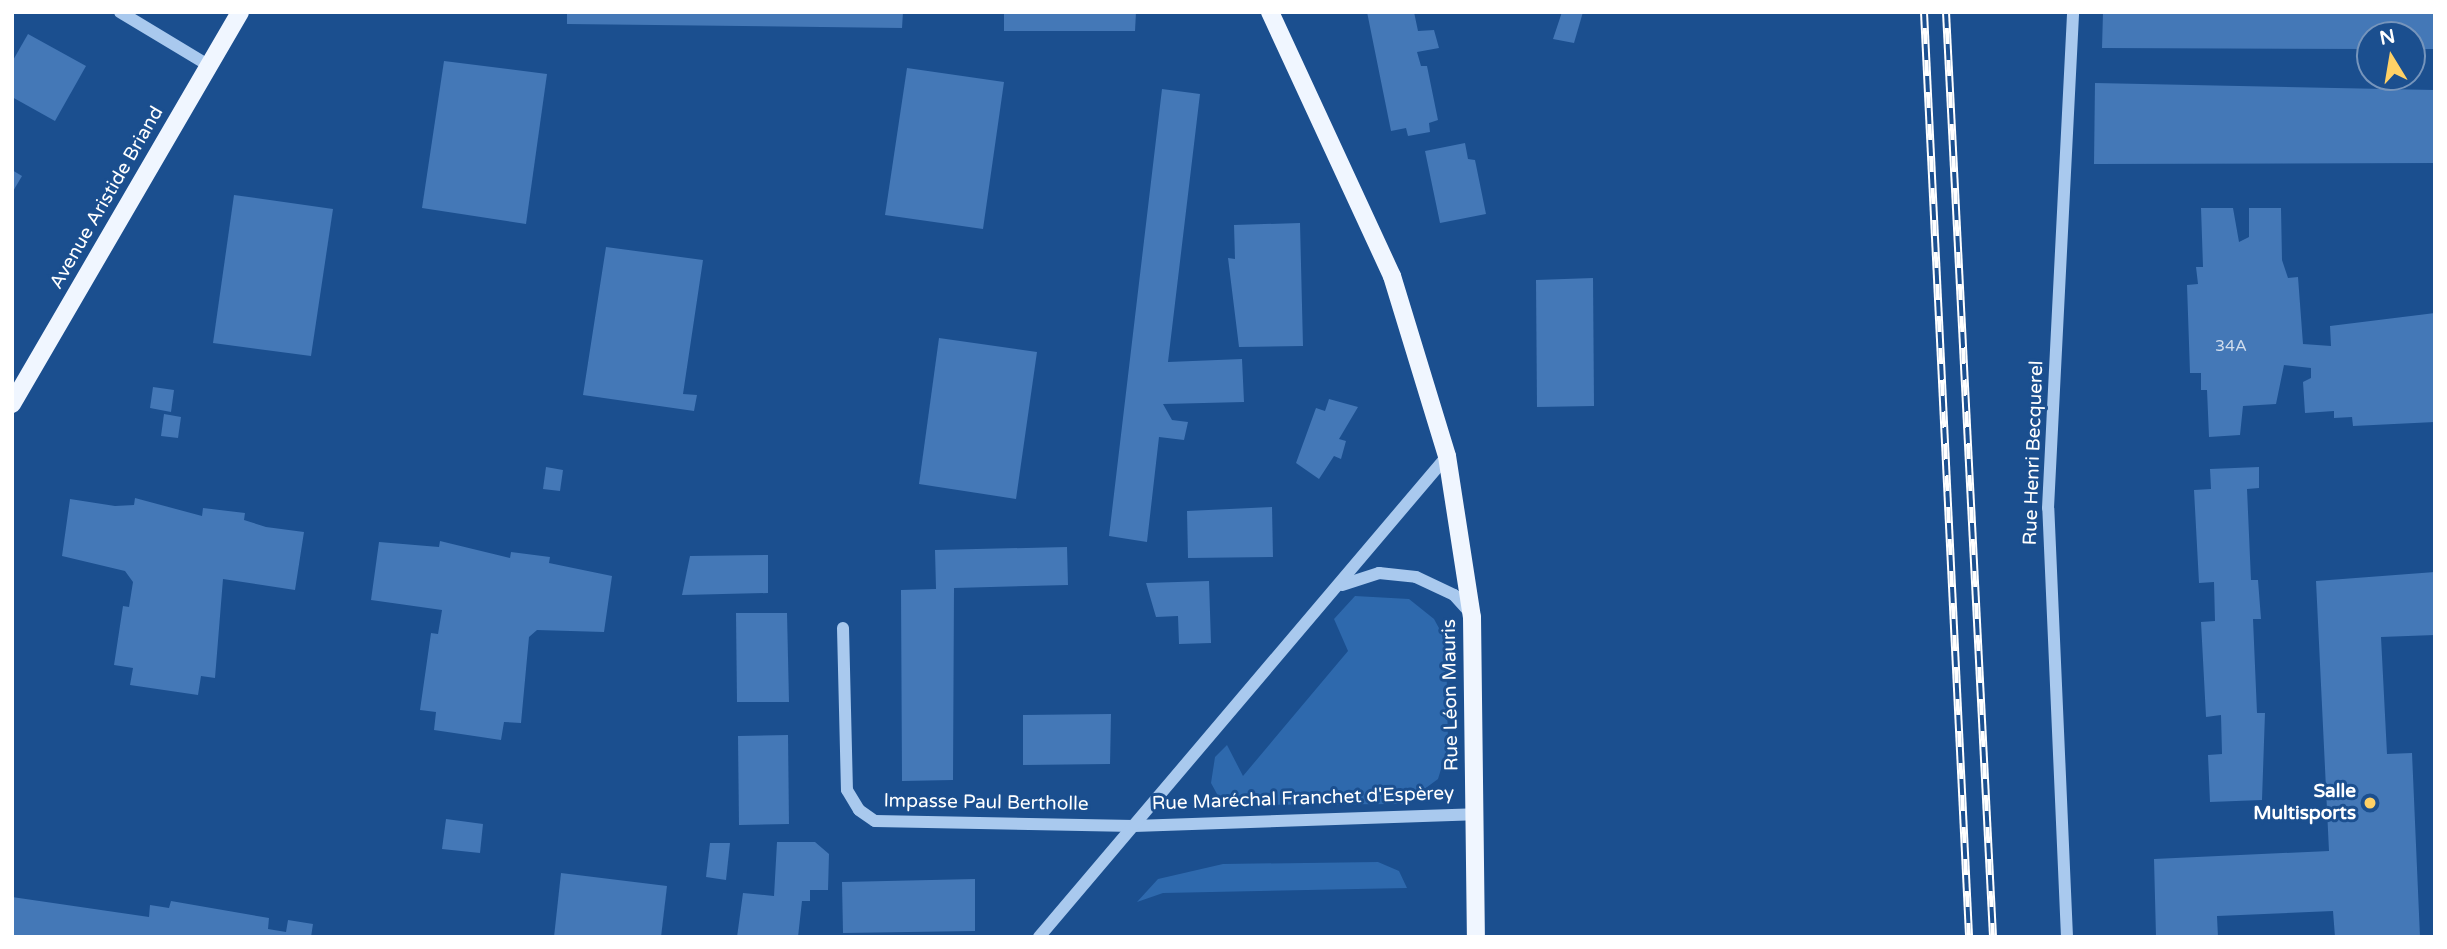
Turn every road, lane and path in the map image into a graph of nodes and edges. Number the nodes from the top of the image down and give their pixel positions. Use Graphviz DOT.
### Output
graph roads {
  1 [pos="120,12"];
  2 [pos="240,12"];
  3 [pos="1270,12"];
  4 [pos="2073,12"];
  5 [pos="208,65"];
  6 [pos="12,404"];
  7 [pos="1447,456"];
  8 [pos="1339,586"];
  9 [pos="1472,617"];
  10 [pos="843,628"];
  11 [pos="1474,814"];
  12 [pos="1134,826"];
  13 [pos="1039,937"];
  14 [pos="1476,937"];
  15 [pos="2067,937"];
  1 -- 5 [label="street"];
  2 -- 5 [label="main road, Avenue Aristide Briand"];
  3 -- 7 [label="main road"];
  4 -- 15 [label="street, Rue Henri Becquerel"];
  5 -- 6 [label="main road, Avenue Aristide Briand"];
  7 -- 8 [label="street, Rue Maréchal Franchet d'Espèrey"];
  7 -- 9 [label="main road, Rue Léon Mauris"];
  8 -- 9 [label="street"];
  8 -- 12 [label="street, Rue Maréchal Franchet d'Espèrey"];
  9 -- 11 [label="main road, Rue Léon Mauris"];
  10 -- 12 [label="street, Impasse Paul Bertholle"];
  11 -- 12 [label="street, Rue Maréchal Franchet d'Espèrey"];
  11 -- 14 [label="main road, Rue Léon Mauris"];
  12 -- 13 [label="street, Rue Maréchal Franchet d'Espèrey"];
}
